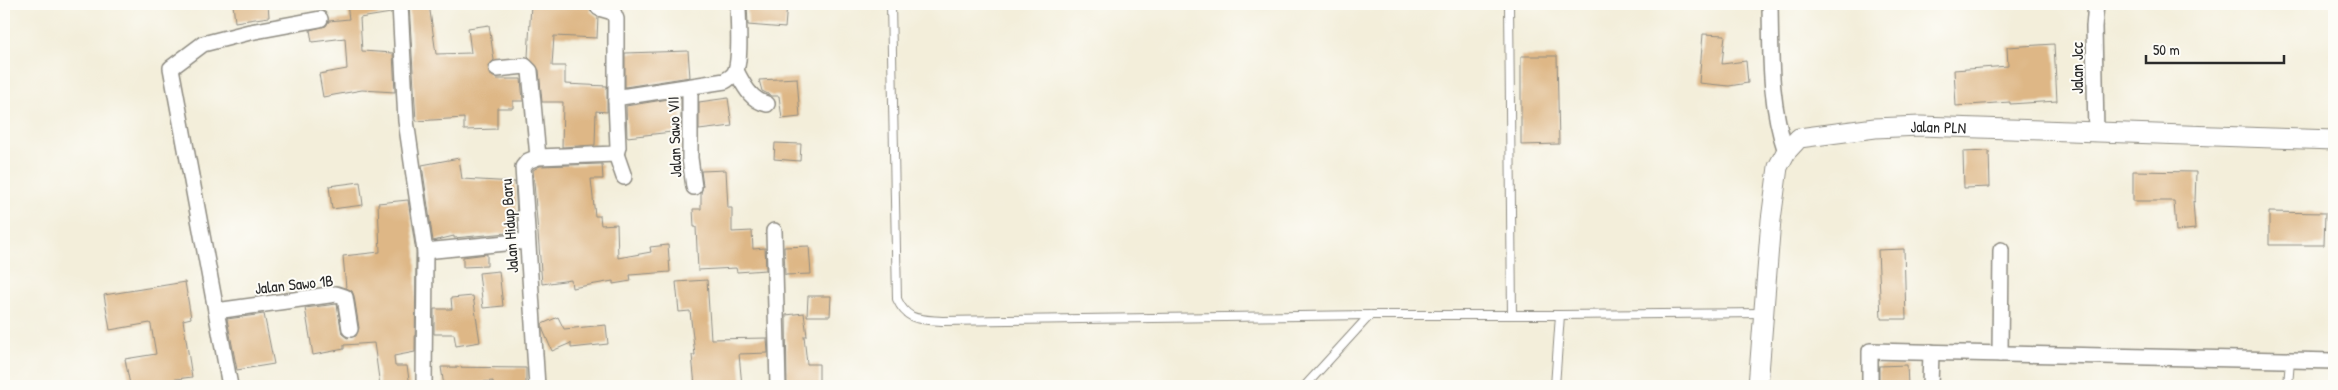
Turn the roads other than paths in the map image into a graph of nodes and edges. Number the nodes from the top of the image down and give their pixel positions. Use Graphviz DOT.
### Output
graph roads {
  1 [pos="400,4"];
  2 [pos="738,4"];
  3 [pos="891,4"];
  4 [pos="1509,4"];
  5 [pos="1770,4"];
  6 [pos="2096,4"];
  7 [pos="599,8"];
  8 [pos="320,18"];
  9 [pos="497,69"];
  10 [pos="736,71"];
  11 [pos="690,87"];
  12 [pos="616,101"];
  13 [pos="768,104"];
  14 [pos="2096,133"];
  15 [pos="2334,140"];
  16 [pos="1786,152"];
  17 [pos="616,154"];
  18 [pos="538,157"];
  19 [pos="624,177"];
  20 [pos="694,187"];
  21 [pos="774,231"];
  22 [pos="527,241"];
  23 [pos="2001,250"];
  24 [pos="426,251"];
  25 [pos="216,311"];
  26 [pos="1763,313"];
  27 [pos="1370,315"];
  28 [pos="1512,315"];
  29 [pos="1560,315"];
  30 [pos="350,328"];
  31 [pos="1931,352"];
  32 [pos="2000,354"];
  33 [pos="2290,360"];
  34 [pos="2334,361"];
  35 [pos="230,386"];
  36 [pos="424,386"];
  37 [pos="537,386"];
  38 [pos="778,386"];
  39 [pos="1305,386"];
  40 [pos="1555,386"];
  41 [pos="1758,386"];
  42 [pos="1870,386"];
  43 [pos="1930,386"];
  44 [pos="2288,386"];
  1 -- 24 [label="street"];
  2 -- 10 [label="street"];
  3 -- 27 [label="lane"];
  4 -- 28 [label="lane"];
  5 -- 16 [label="street"];
  6 -- 14 [label="street, Jalan Jcc"];
  7 -- 12 [label="street"];
  8 -- 25 [label="street"];
  9 -- 18 [label="street"];
  10 -- 11 [label="street"];
  10 -- 13 [label="street"];
  11 -- 12 [label="street"];
  11 -- 20 [label="street, Jalan Sawo VII"];
  12 -- 17 [label="street"];
  14 -- 15 [label="street, Jalan PLN"];
  14 -- 16 [label="street, Jalan PLN"];
  16 -- 26 [label="street"];
  17 -- 18 [label="street"];
  17 -- 19 [label="street"];
  18 -- 22 [label="street, Jalan Hidup Baru"];
  21 -- 38 [label="street"];
  22 -- 24 [label="street"];
  22 -- 37 [label="street, Jalan Hidup Baru"];
  23 -- 32 [label="street"];
  24 -- 36 [label="street"];
  25 -- 30 [label="street, Jalan Sawo 1B"];
  25 -- 35 [label="street"];
  26 -- 29 [label="lane"];
  26 -- 41 [label="street"];
  27 -- 28 [label="lane"];
  27 -- 39 [label="lane"];
  28 -- 29 [label="lane"];
  29 -- 40 [label="lane"];
  31 -- 32 [label="street"];
  31 -- 42 [label="street"];
  31 -- 43 [label="street"];
  32 -- 33 [label="street"];
  33 -- 34 [label="street"];
  33 -- 44 [label="lane"];
}
